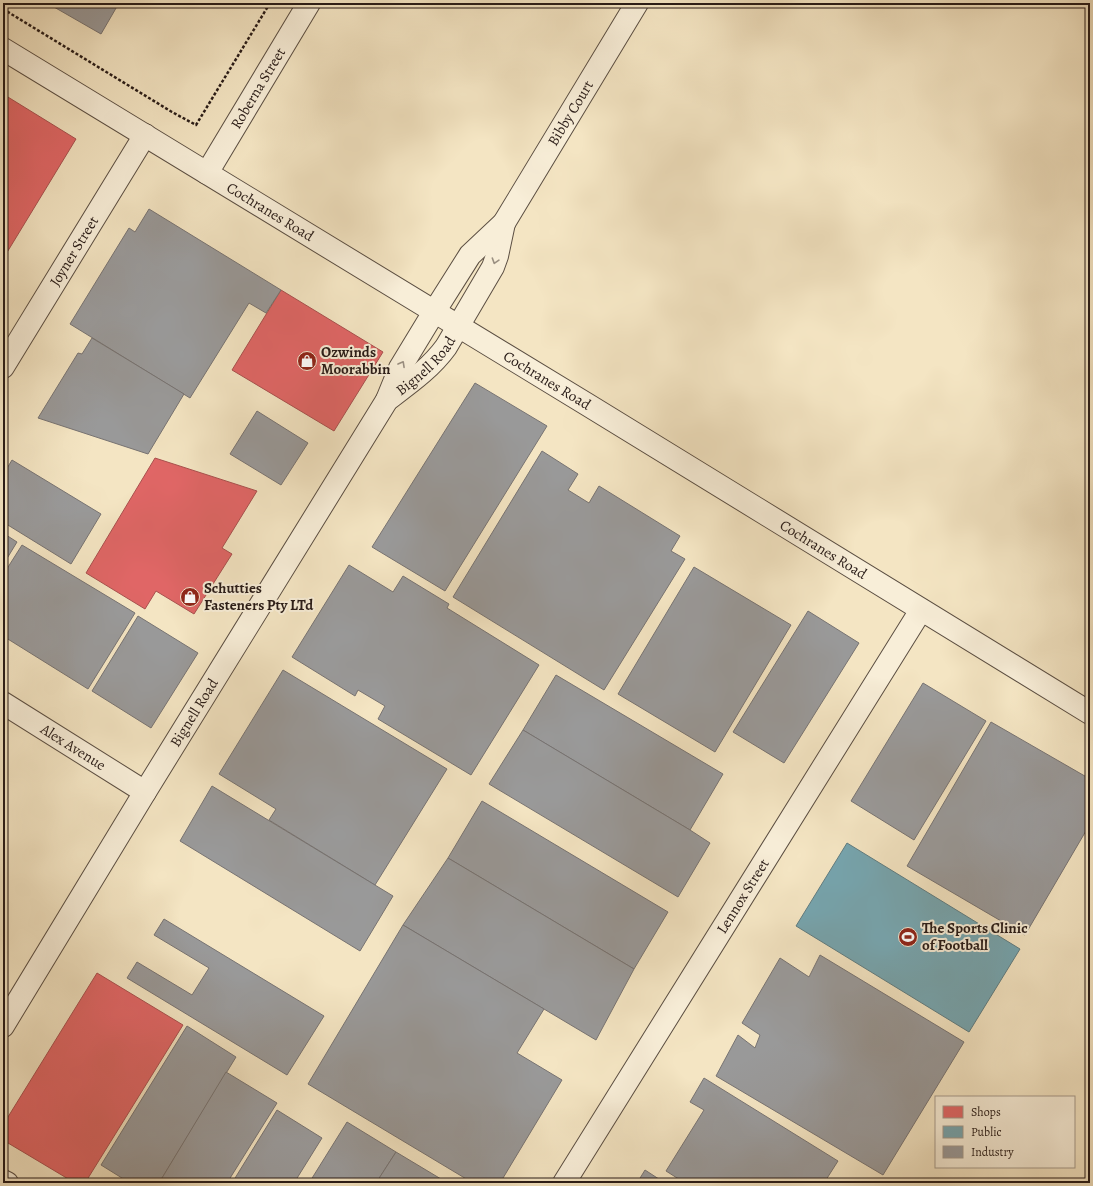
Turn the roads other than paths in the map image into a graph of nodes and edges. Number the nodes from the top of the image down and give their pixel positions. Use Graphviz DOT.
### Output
graph roads {
  1 [pos="309,3"];
  2 [pos="637,3"];
  3 [pos="3,49"];
  4 [pos="145,135"];
  5 [pos="207,173"];
  6 [pos="504,223"];
  7 [pos="434,312"];
  8 [pos="459,327"];
  9 [pos="3,367"];
  10 [pos="386,400"];
  11 [pos="920,610"];
  12 [pos="3,703"];
  13 [pos="1090,713"];
  14 [pos="144,792"];
  15 [pos="3,1026"];
  16 [pos="3,1181"];
  17 [pos="7,1183"];
  18 [pos="564,1183"];
  1 -- 5 [label="street, Roberna Street"];
  2 -- 6 [label="street, Bibby Court"];
  3 -- 4 [label="street, Cochranes Road"];
  4 -- 5 [label="street, Cochranes Road"];
  4 -- 9 [label="street, Joyner Street"];
  5 -- 7 [label="street, Cochranes Road"];
  6 -- 7 [label="street, Bibby Court"];
  6 -- 8 [label="street, Bibby Court, one-way"];
  7 -- 8 [label="street, Cochranes Road"];
  10 -- 7 [label="street, Bignell Road, one-way"];
  8 -- 10 [label="street, Bignell Road"];
  8 -- 11 [label="street, Cochranes Road"];
  10 -- 14 [label="street, Bignell Road"];
  11 -- 13 [label="street, Cochranes Road"];
  11 -- 18 [label="street, Lennox Street"];
  12 -- 14 [label="street, Alex Avenue"];
  14 -- 15 [label="street, Bignell Road"];
  16 -- 17 [label="street"];
}
